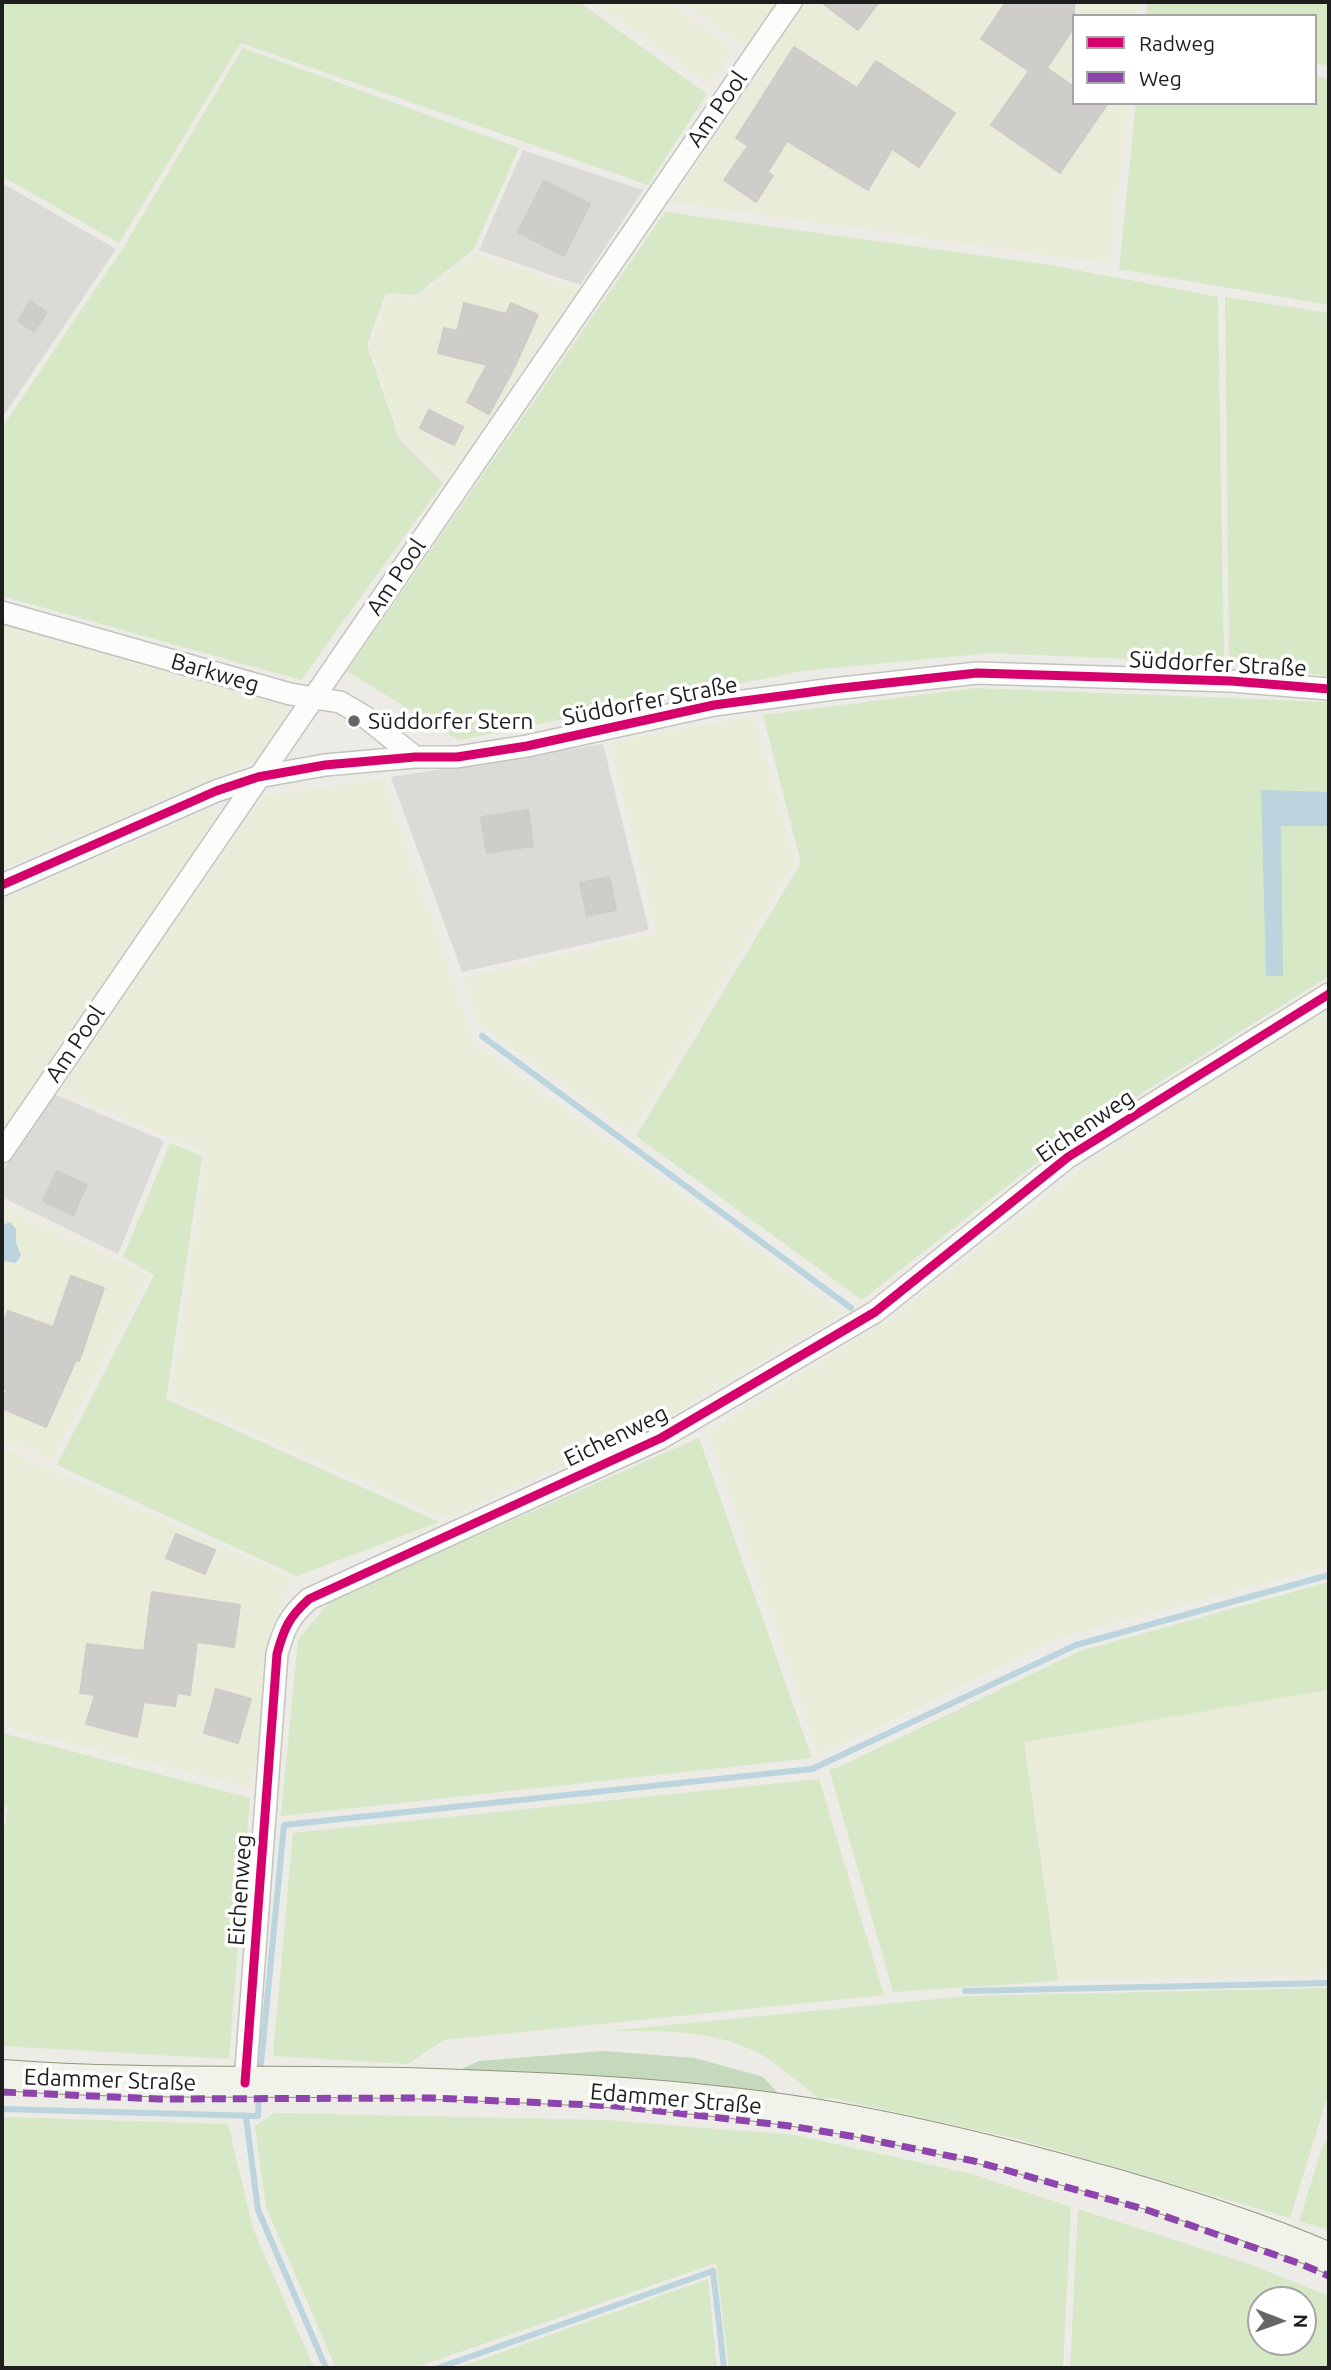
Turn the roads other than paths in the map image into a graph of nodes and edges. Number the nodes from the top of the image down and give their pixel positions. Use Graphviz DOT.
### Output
graph roads {
  1 [pos="790,2"];
  2 [pos="2,612"];
  3 [pos="1329,689"];
  4 [pos="314,697"];
  5 [pos="415,757"];
  6 [pos="258,777"];
  7 [pos="2,885"];
  8 [pos="1329,994"];
  9 [pos="2,1152"];
  10 [pos="2,2075"];
  11 [pos="255,2083"];
  12 [pos="1329,2258"];
  1 -- 4 [label="street, Am Pool"];
  2 -- 4 [label="street, Barkweg"];
  3 -- 5 [label="street, Süddorfer Straße"];
  4 -- 5 [label="street, Barkweg"];
  4 -- 6 [label="street, Am Pool"];
  5 -- 6 [label="street, Süddorfer Straße"];
  6 -- 7 [label="street, Süddorfer Straße"];
  6 -- 9 [label="street, Am Pool"];
  8 -- 11 [label="street, Eichenweg"];
  10 -- 11 [label="main road, Edammer Straße"];
  11 -- 12 [label="main road, Edammer Straße"];
}
